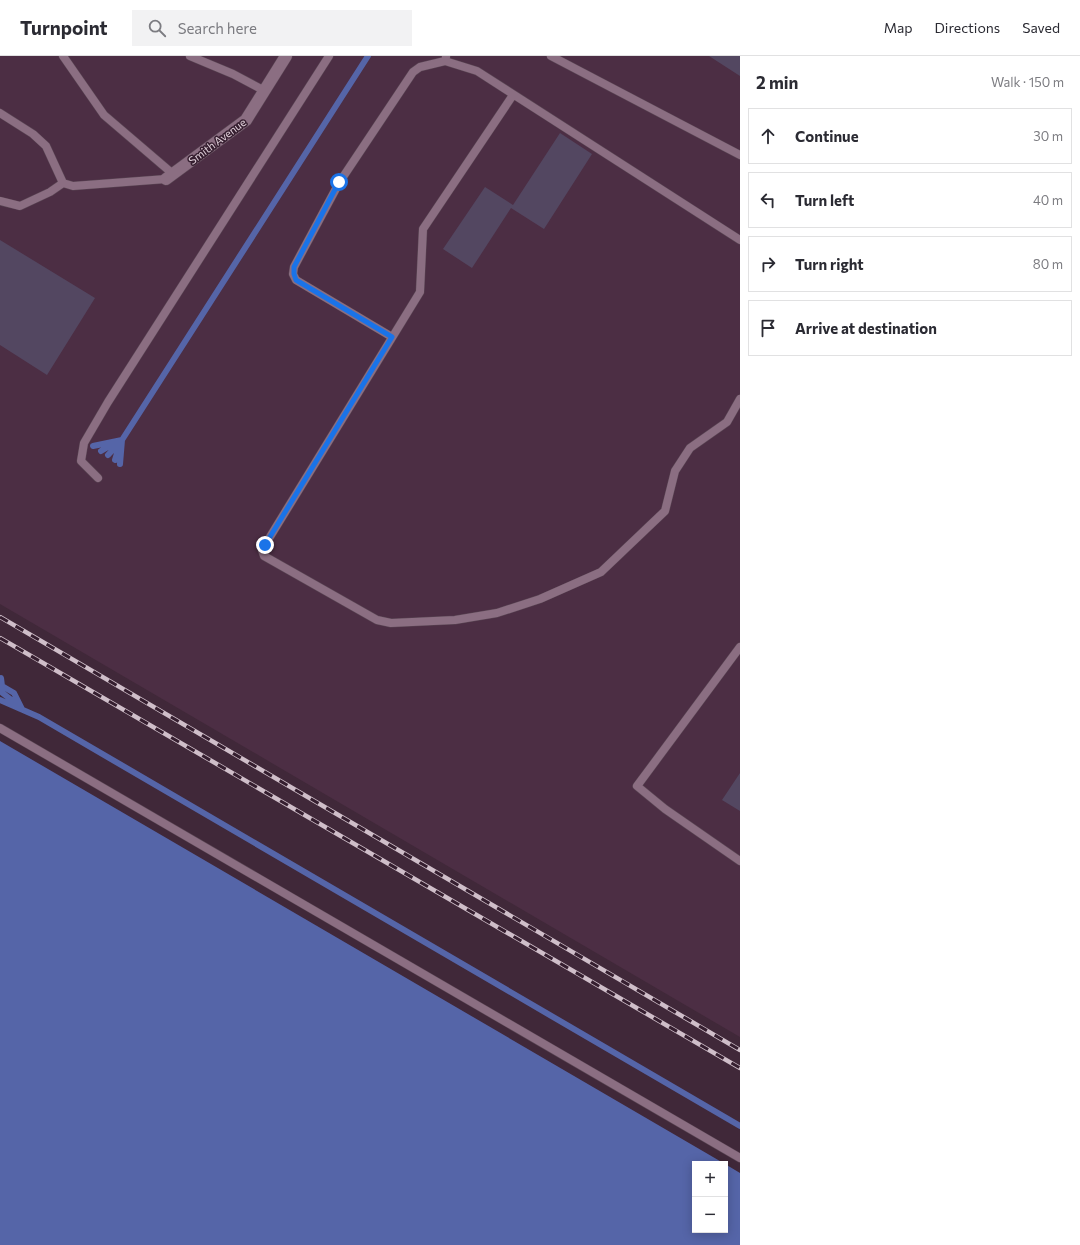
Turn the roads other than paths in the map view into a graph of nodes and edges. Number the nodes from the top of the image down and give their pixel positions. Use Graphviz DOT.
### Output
graph roads {
  1 [pos="63,56"];
  2 [pos="190,56"];
  3 [pos="286,56"];
  4 [pos="330,56"];
  5 [pos="551,56"];
  6 [pos="446,59"];
  7 [pos="265,91"];
  8 [pos="513,95"];
  9 [pos="0,113"];
  10 [pos="740,155"];
  11 [pos="169,176"];
  12 [pos="63,183"];
  13 [pos="0,201"];
  14 [pos="740,240"];
  15 [pos="392,337"];
  16 [pos="740,399"];
  17 [pos="98,478"];
  18 [pos="740,647"];
  19 [pos="0,728"];
  20 [pos="740,861"];
  21 [pos="740,1158"];
  1 -- 11 [label="lane"];
  2 -- 7 [label="lane"];
  3 -- 7 [label="street, Smith Avenue"];
  4 -- 17 [label="lane"];
  5 -- 10 [label="lane"];
  6 -- 8 [label="lane"];
  6 -- 15 [label="lane"];
  7 -- 11 [label="street, Smith Avenue"];
  8 -- 14 [label="lane"];
  8 -- 15 [label="lane"];
  9 -- 12 [label="lane"];
  11 -- 12 [label="lane"];
  12 -- 13 [label="lane"];
  15 -- 16 [label="lane"];
  18 -- 20 [label="lane"];
  19 -- 21 [label="lane"];
}
